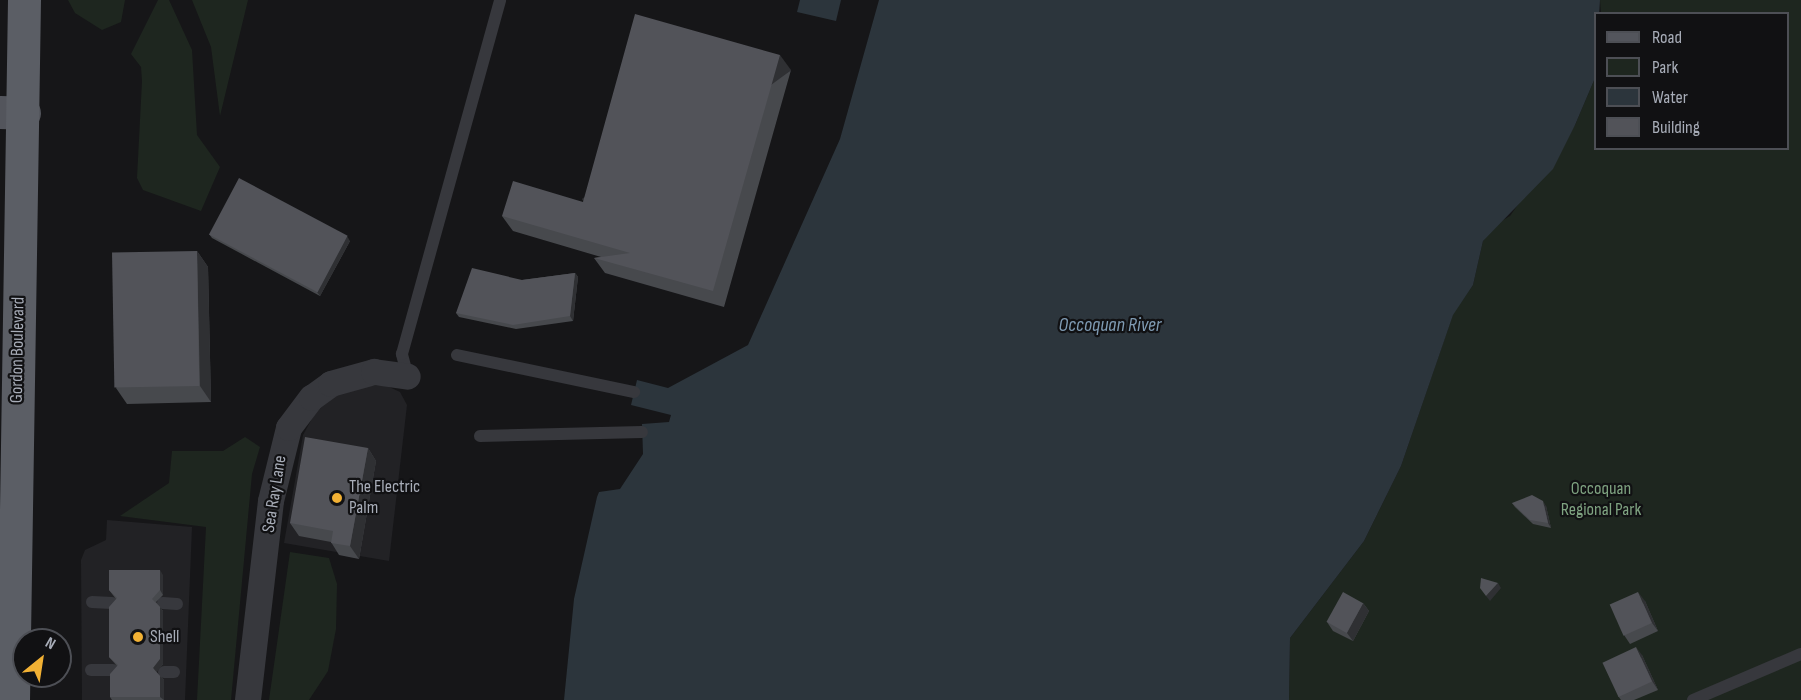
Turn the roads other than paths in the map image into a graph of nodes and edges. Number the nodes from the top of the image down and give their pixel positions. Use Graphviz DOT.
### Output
graph roads {
  1 [pos="24,0"];
  2 [pos="500,0"];
  3 [pos="12,112"];
  4 [pos="12,151"];
  5 [pos="457,355"];
  6 [pos="408,376"];
  7 [pos="634,392"];
  8 [pos="642,432"];
  9 [pos="480,436"];
  10 [pos="92,602"];
  11 [pos="112,603"];
  12 [pos="163,603"];
  13 [pos="177,604"];
  14 [pos="1801,654"];
  15 [pos="91,670"];
  16 [pos="113,670"];
  17 [pos="14,700"];
  18 [pos="248,700"];
  19 [pos="1693,700"];
  1 -- 3 [label="highway, Gordon Boulevard"];
  2 -- 6 [label="lane"];
  3 -- 4 [label="highway, Gordon Boulevard"];
  4 -- 17 [label="highway, Gordon Boulevard"];
  5 -- 7 [label="lane"];
  6 -- 18 [label="street, Sea Ray Lane"];
  8 -- 9 [label="lane"];
  10 -- 11 [label="lane"];
  12 -- 13 [label="lane"];
  14 -- 19 [label="lane"];
  15 -- 16 [label="lane"];
}
